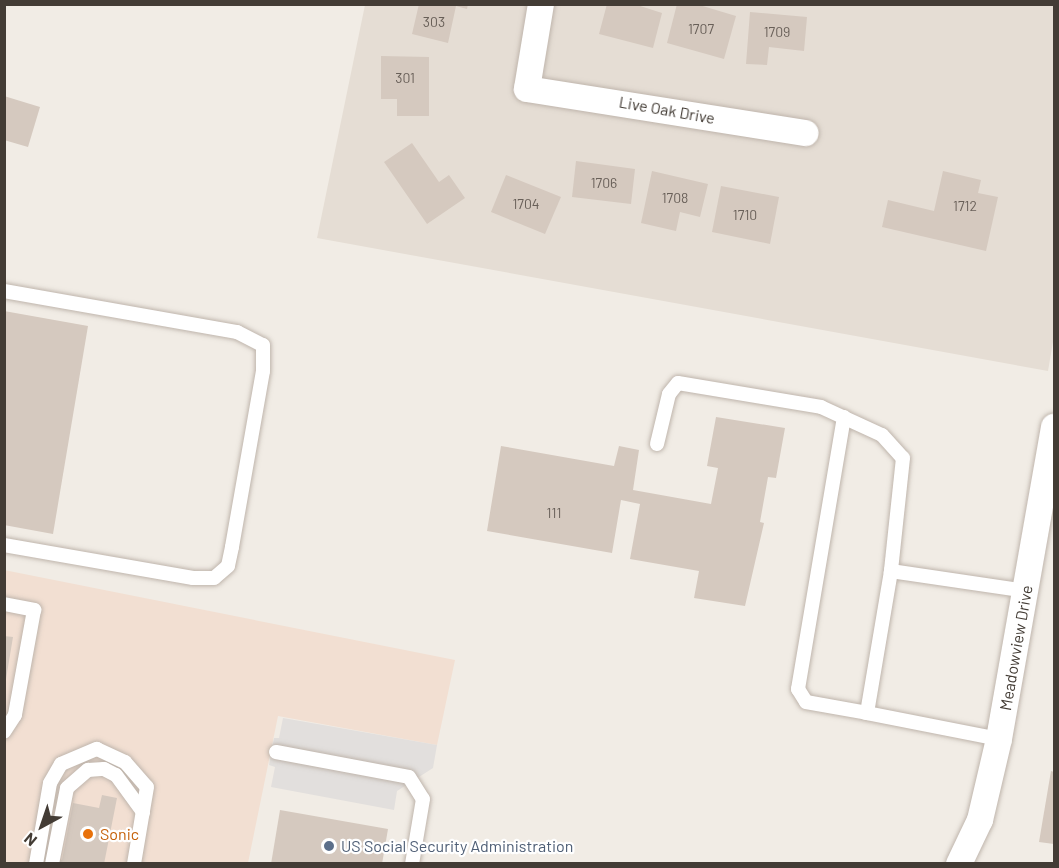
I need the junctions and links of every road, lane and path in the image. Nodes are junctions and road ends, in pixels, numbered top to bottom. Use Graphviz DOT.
graph roads {
  1 [pos="541,4"];
  2 [pos="806,134"];
  3 [pos="4,291"];
  4 [pos="844,417"];
  5 [pos="1054,427"];
  6 [pos="657,444"];
  7 [pos="4,545"];
  8 [pos="891,571"];
  9 [pos="1026,591"];
  10 [pos="4,604"];
  11 [pos="867,713"];
  12 [pos="4,732"];
  13 [pos="999,739"];
  14 [pos="276,752"];
  15 [pos="143,812"];
  16 [pos="36,864"];
  17 [pos="52,864"];
  18 [pos="134,864"];
  19 [pos="412,864"];
  20 [pos="959,864"];
  1 -- 2 [label="street, Live Oak Drive"];
  3 -- 7 [label="lane"];
  4 -- 6 [label="lane"];
  4 -- 8 [label="lane"];
  4 -- 11 [label="lane"];
  5 -- 9 [label="street, Meadowview Drive"];
  8 -- 9 [label="lane"];
  8 -- 11 [label="lane"];
  9 -- 13 [label="street, Meadowview Drive"];
  10 -- 12 [label="lane"];
  11 -- 13 [label="lane"];
  13 -- 20 [label="street, Meadowview Drive"];
  14 -- 19 [label="lane"];
  15 -- 16 [label="lane"];
  15 -- 17 [label="lane"];
  15 -- 18 [label="lane"];
}
